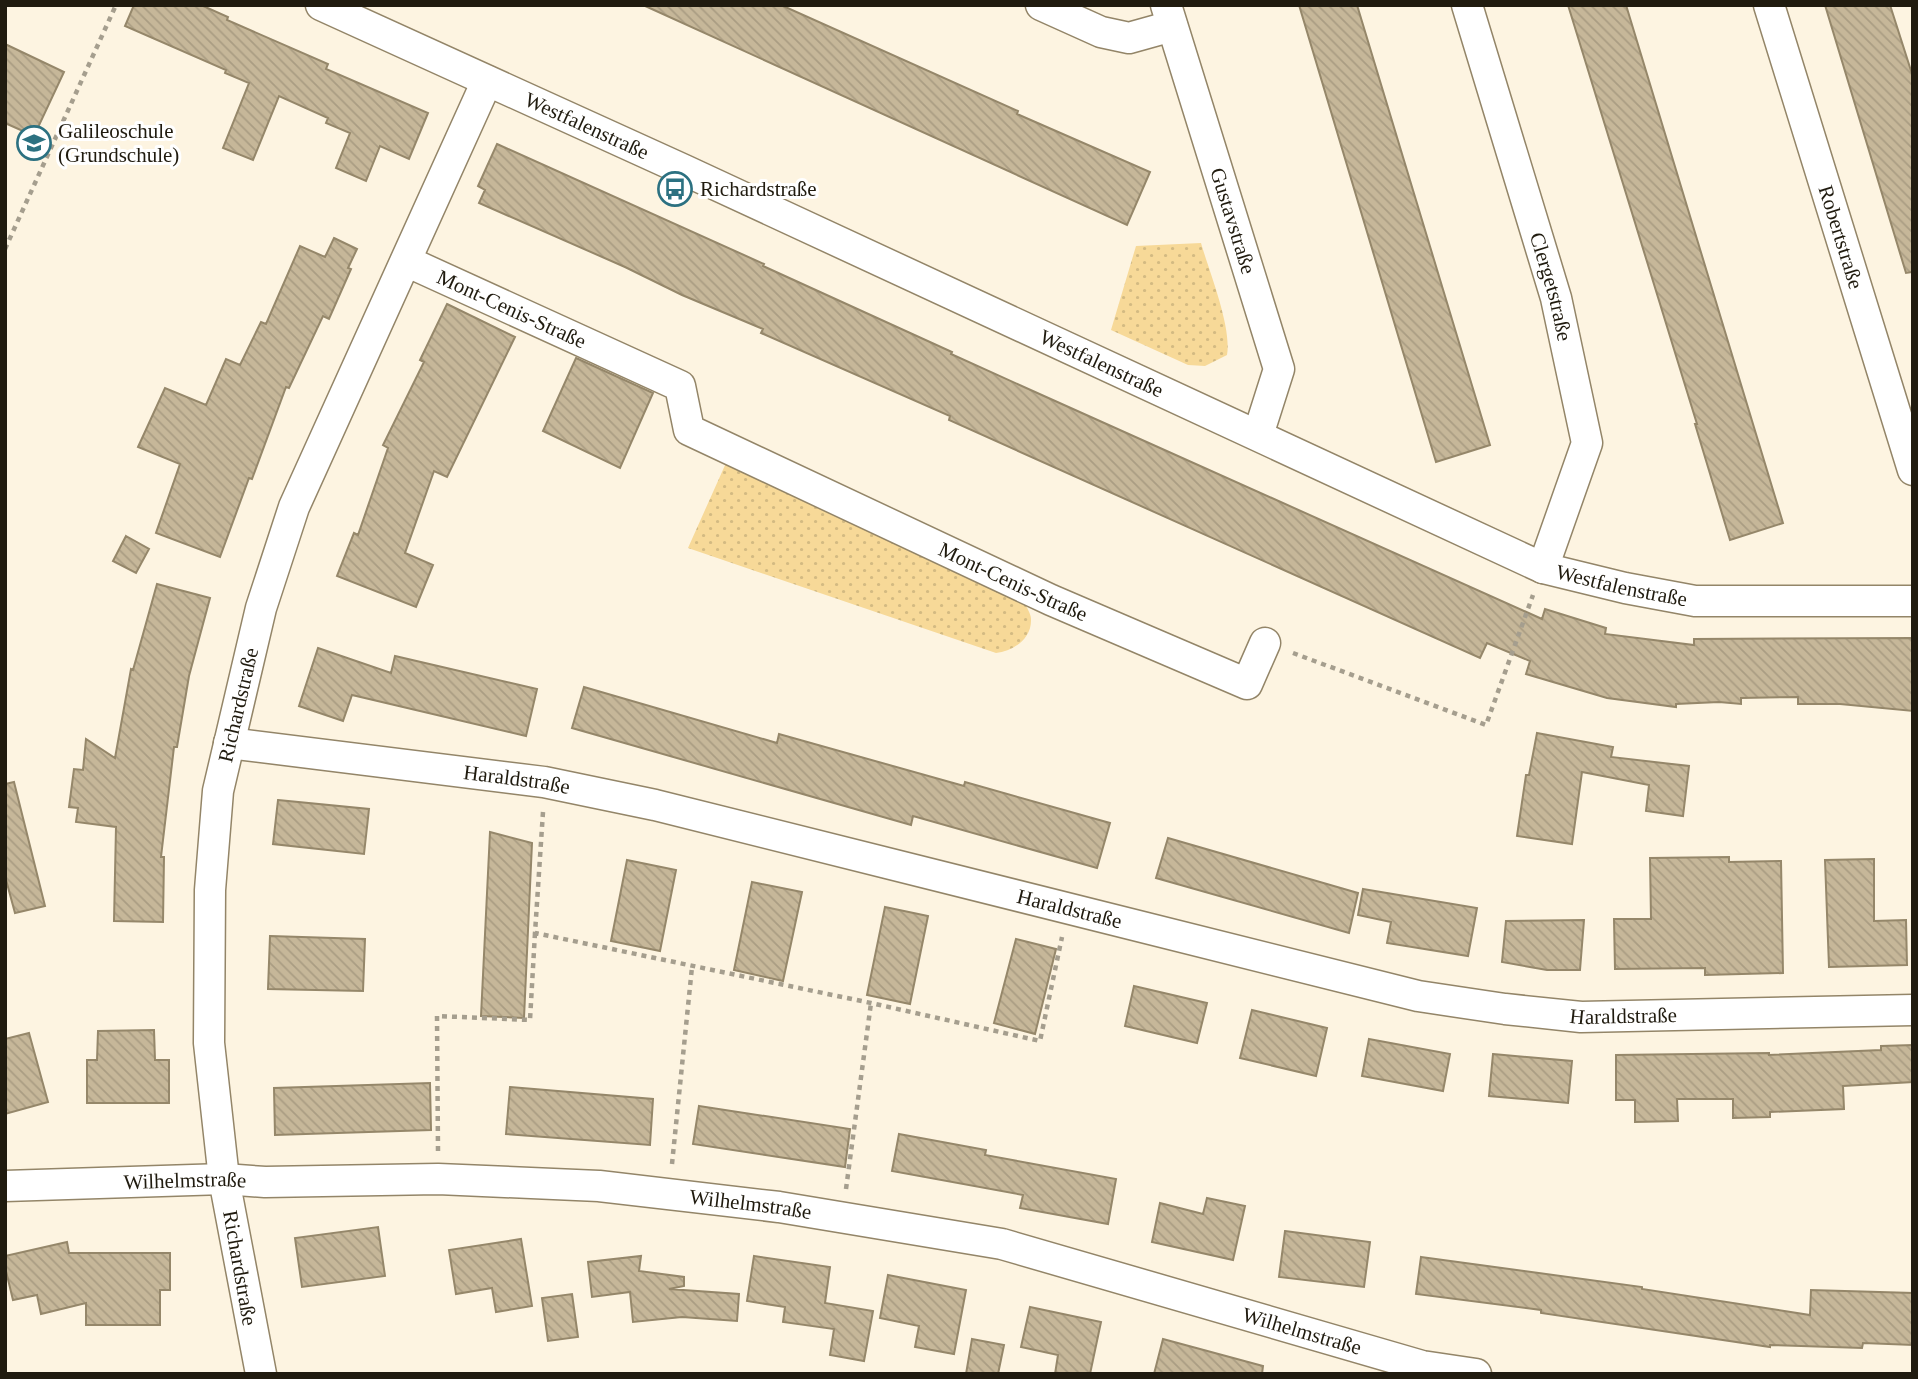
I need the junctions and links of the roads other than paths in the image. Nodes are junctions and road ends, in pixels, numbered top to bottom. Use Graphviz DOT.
graph roads {
  1 [pos="321,5"];
  2 [pos="1041,5"];
  3 [pos="1466,5"];
  4 [pos="1769,5"];
  5 [pos="1169,15"];
  6 [pos="487,81"];
  7 [pos="406,261"];
  8 [pos="1258,435"];
  9 [pos="1913,470"];
  10 [pos="1543,568"];
  11 [pos="1913,601"];
  12 [pos="1265,643"];
  13 [pos="229,743"];
  14 [pos="1913,1010"];
  15 [pos="225,1179"];
  16 [pos="5,1186"];
  17 [pos="261,1374"];
  18 [pos="1476,1374"];
  1 -- 6 [label="street, Westfalenstraße"];
  2 -- 5 [label="street"];
  3 -- 10 [label="street, Clergetstraße"];
  4 -- 9 [label="street, Robertstraße"];
  5 -- 8 [label="street, Gustavstraße"];
  6 -- 7 [label="street, Richardstraße"];
  6 -- 8 [label="street, Westfalenstraße"];
  7 -- 12 [label="street, Mont-Cenis-Straße"];
  7 -- 13 [label="street, Richardstraße"];
  8 -- 10 [label="street, Westfalenstraße"];
  10 -- 11 [label="street, Westfalenstraße"];
  13 -- 14 [label="street, Haraldstraße"];
  13 -- 15 [label="street, Richardstraße"];
  15 -- 16 [label="street, Wilhelmstraße"];
  15 -- 17 [label="street, Richardstraße"];
  15 -- 18 [label="street, Wilhelmstraße"];
}
